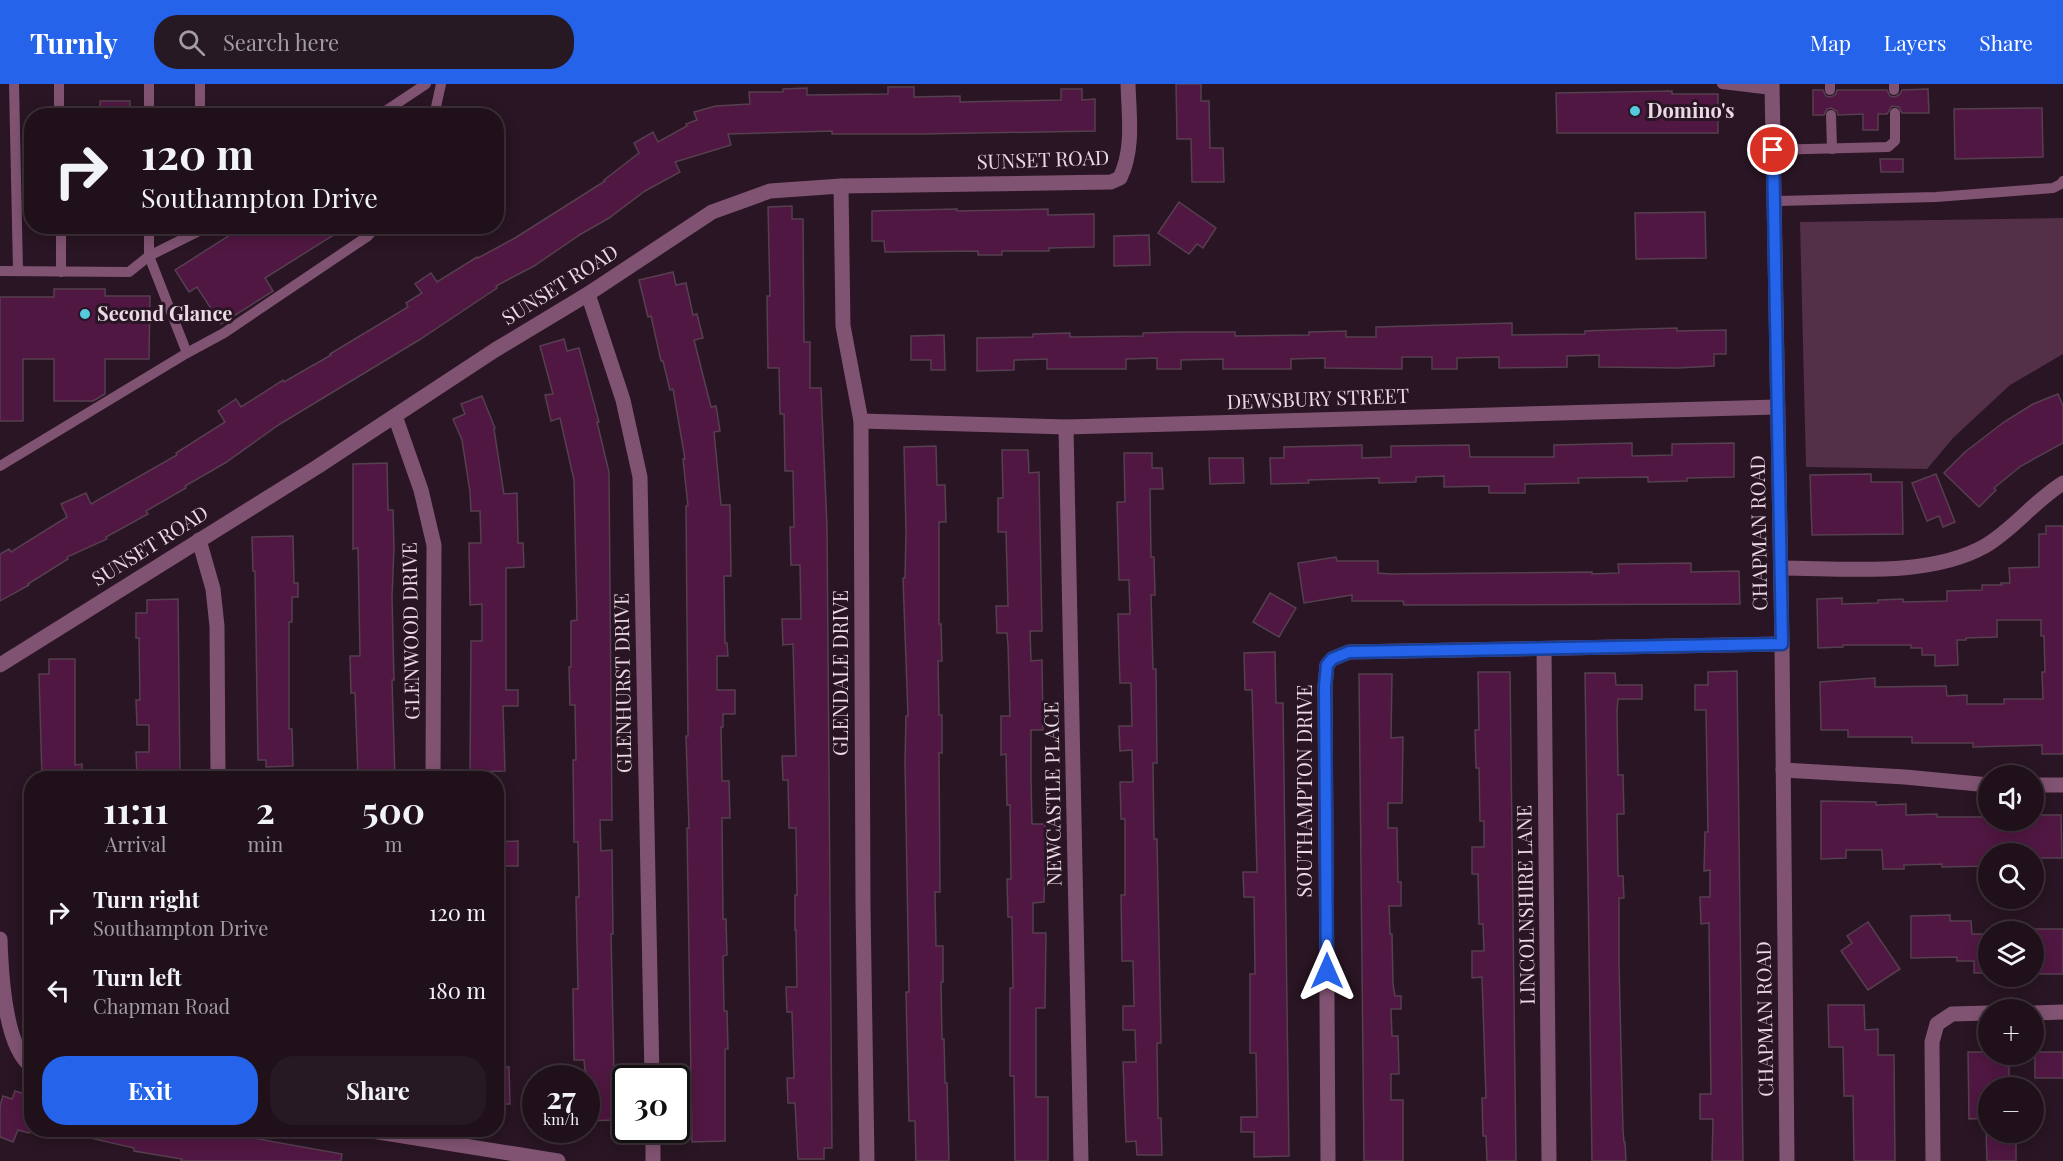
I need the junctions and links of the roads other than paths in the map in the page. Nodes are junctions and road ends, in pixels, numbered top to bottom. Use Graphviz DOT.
graph roads {
  1 [pos="14,84"];
  2 [pos="59,84"];
  3 [pos="149,84"];
  4 [pos="200,84"];
  5 [pos="426,84"];
  6 [pos="441,84"];
  7 [pos="1128,84"];
  8 [pos="1722,84"];
  9 [pos="1772,87"];
  10 [pos="60,108"];
  11 [pos="149,108"];
  12 [pos="200,108"];
  13 [pos="390,108"];
  14 [pos="436,108"];
  15 [pos="1895,113"];
  16 [pos="1831,115"];
  17 [pos="1832,149"];
  18 [pos="1773,150"];
  19 [pos="2063,181"];
  20 [pos="841,186"];
  21 [pos="1773,201"];
  22 [pos="61,234"];
  23 [pos="149,234"];
  24 [pos="191,234"];
  25 [pos="370,234"];
  26 [pos="149,256"];
  27 [pos="0,271"];
  28 [pos="18,272"];
  29 [pos="61,272"];
  30 [pos="588,294"];
  31 [pos="187,354"];
  32 [pos="1777,407"];
  33 [pos="395,416"];
  34 [pos="861,421"];
  35 [pos="1066,427"];
  36 [pos="0,466"];
  37 [pos="2063,483"];
  38 [pos="199,540"];
  39 [pos="1781,568"];
  40 [pos="1782,644"];
  41 [pos="1544,650"];
  42 [pos="0,664"];
  43 [pos="1783,770"];
  44 [pos="218,771"];
  45 [pos="433,771"];
  46 [pos="1978,784"];
  47 [pos="2044,785"];
  48 [pos="2063,785"];
  49 [pos="0,939"];
  50 [pos="2063,1012"];
  51 [pos="1978,1013"];
  52 [pos="2044,1013"];
  53 [pos="24,1061"];
  54 [pos="652,1065"];
  55 [pos="436,1137"];
  56 [pos="653,1143"];
  57 [pos="558,1161"];
  58 [pos="653,1161"];
  59 [pos="867,1161"];
  60 [pos="1082,1161"];
  61 [pos="1328,1161"];
  62 [pos="1549,1161"];
  63 [pos="1787,1161"];
  64 [pos="1933,1161"];
  1 -- 28 [label="lane"];
  2 -- 10 [label="lane"];
  3 -- 11 [label="lane"];
  4 -- 12 [label="lane"];
  5 -- 13 [label="lane"];
  6 -- 14 [label="lane"];
  7 -- 20 [label="street, SUNSET ROAD"];
  8 -- 9 [label="lane"];
  9 -- 18 [label="street, CHAPMAN ROAD"];
  15 -- 17 [label="lane"];
  16 -- 17 [label="lane"];
  17 -- 18 [label="lane"];
  18 -- 21 [label="street, CHAPMAN ROAD"];
  19 -- 21 [label="lane"];
  20 -- 30 [label="street, SUNSET ROAD"];
  20 -- 34 [label="street, GLENDALE DRIVE"];
  21 -- 32 [label="street, CHAPMAN ROAD"];
  22 -- 29 [label="lane"];
  23 -- 26 [label="lane"];
  24 -- 26 [label="lane"];
  25 -- 31 [label="lane"];
  26 -- 29 [label="lane"];
  26 -- 31 [label="lane"];
  27 -- 28 [label="lane"];
  28 -- 29 [label="lane"];
  30 -- 33 [label="street, SUNSET ROAD"];
  30 -- 54 [label="street, GLENHURST DRIVE"];
  31 -- 36 [label="lane"];
  32 -- 35 [label="street, DEWSBURY STREET"];
  32 -- 39 [label="street, CHAPMAN ROAD"];
  33 -- 38 [label="street, SUNSET ROAD"];
  33 -- 45 [label="street, GLENWOOD DRIVE"];
  34 -- 35 [label="street, DEWSBURY STREET"];
  34 -- 59 [label="street, GLENDALE DRIVE"];
  35 -- 60 [label="street, NEWCASTLE PLACE"];
  37 -- 39 [label="street"];
  38 -- 42 [label="street, SUNSET ROAD"];
  38 -- 44 [label="street"];
  39 -- 40 [label="street, CHAPMAN ROAD"];
  40 -- 41 [label="street, SOUTHAMPTON DRIVE"];
  40 -- 43 [label="street, CHAPMAN ROAD"];
  41 -- 61 [label="street, SOUTHAMPTON DRIVE"];
  41 -- 62 [label="street, LINCOLNSHIRE LANE"];
  43 -- 46 [label="street"];
  43 -- 63 [label="street, CHAPMAN ROAD"];
  47 -- 48 [label="street"];
  49 -- 53 [label="street"];
  50 -- 52 [label="street"];
  51 -- 64 [label="street"];
  55 -- 57 [label="street"];
  56 -- 58 [label="street"];
}
